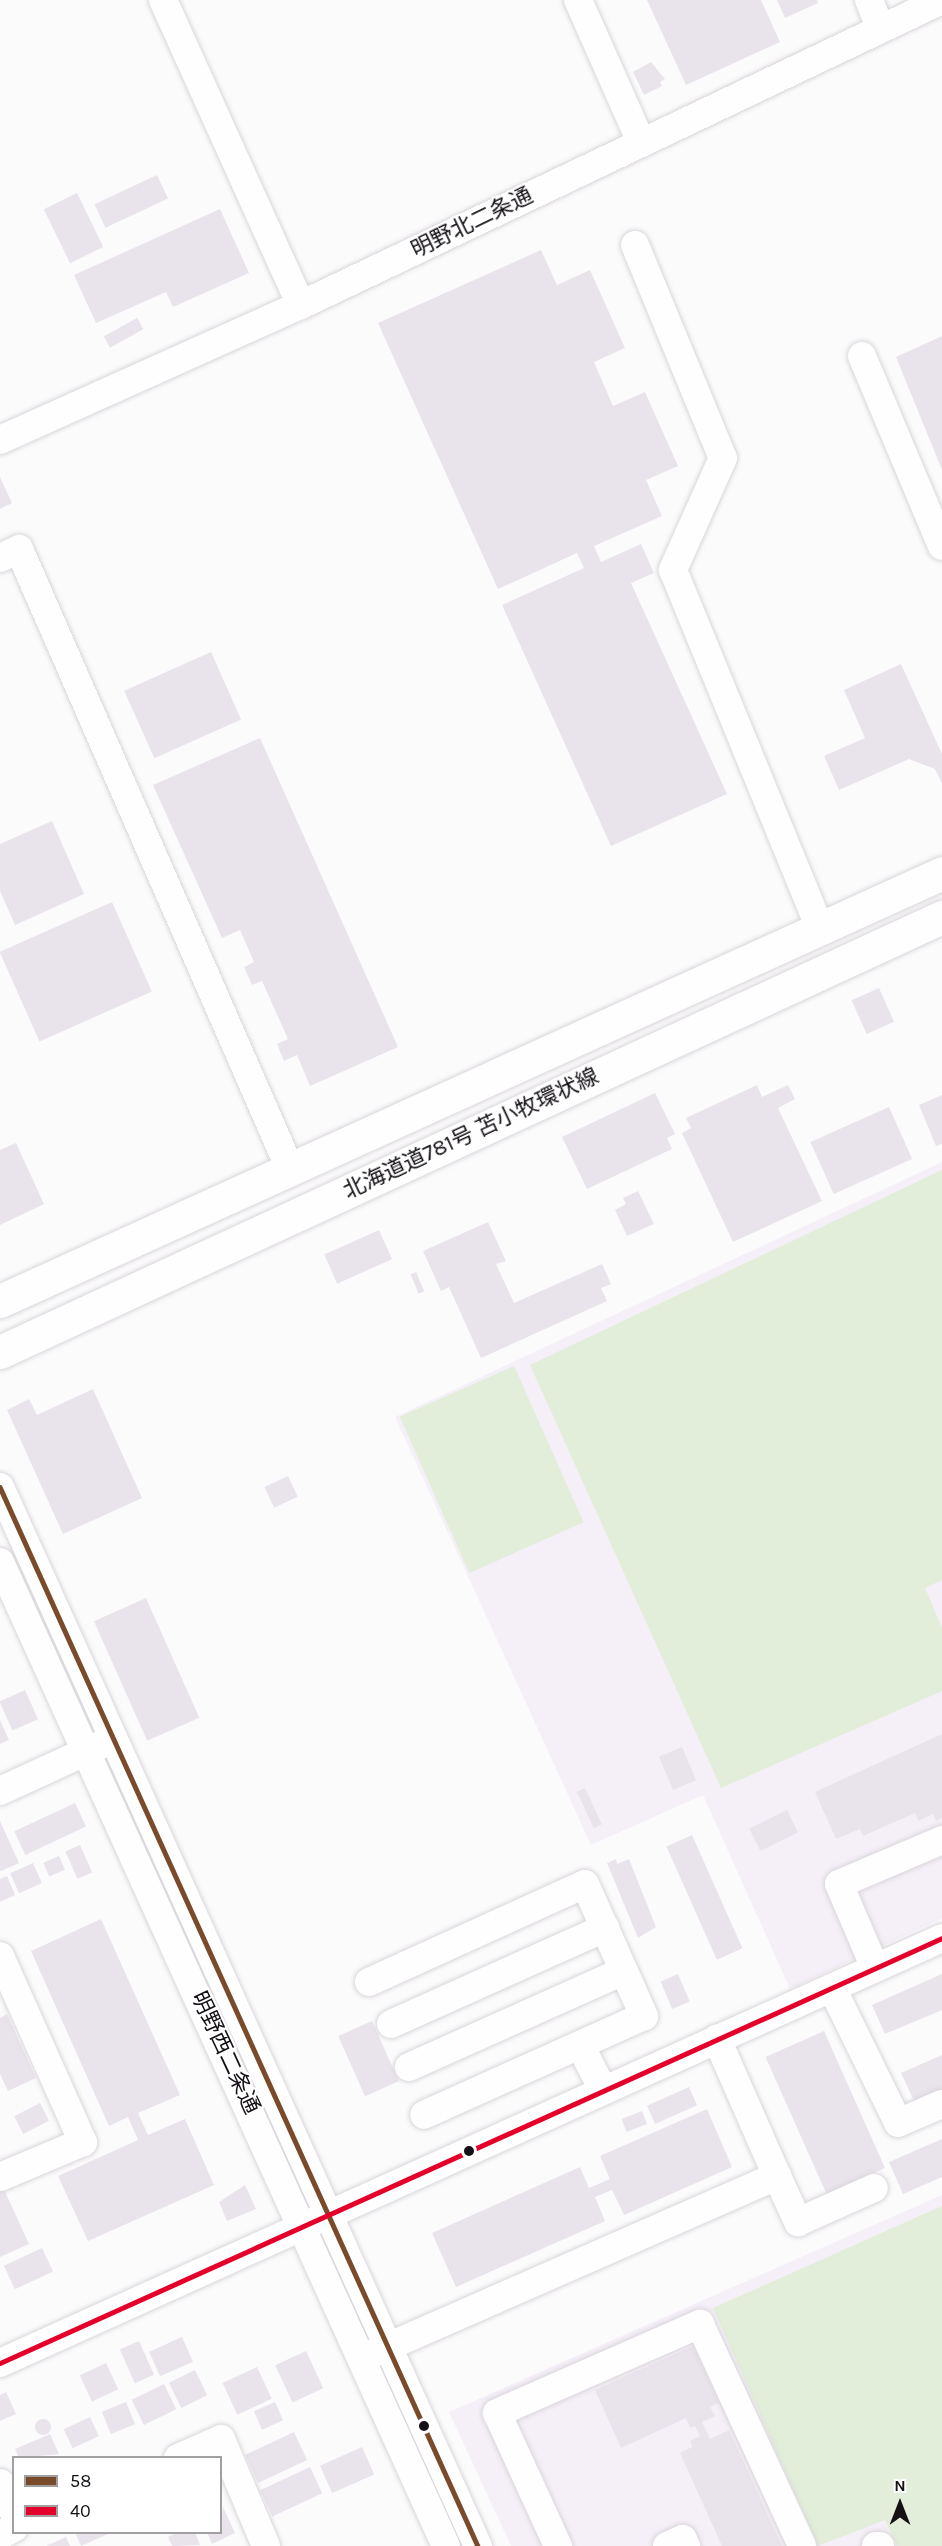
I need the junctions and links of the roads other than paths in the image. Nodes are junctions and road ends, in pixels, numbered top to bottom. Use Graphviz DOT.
graph roads {
  1 [pos="163,0"];
  2 [pos="578,0"];
  3 [pos="869,0"];
  4 [pos="942,0"];
  5 [pos="881,28"];
  6 [pos="640,142"];
  7 [pos="634,245"];
  8 [pos="301,305"];
  9 [pos="862,356"];
  10 [pos="0,440"];
  11 [pos="942,546"];
  12 [pos="0,558"];
  13 [pos="931,878"];
  14 [pos="940,922"];
  15 [pos="820,928"];
  16 [pos="290,1169"];
  17 [pos="0,1301"];
  18 [pos="0,1352"];
  19 [pos="0,1487"];
  20 [pos="0,1562"];
  21 [pos="115,1738"];
  22 [pos="86,1751"];
  23 [pos="0,1791"];
  24 [pos="942,1840"];
  25 [pos="605,1928"];
  26 [pos="942,1938"];
  27 [pos="0,1956"];
  28 [pos="875,1968"];
  29 [pos="624,1971"];
  30 [pos="369,1982"];
  31 [pos="832,1988"];
  32 [pos="391,2024"];
  33 [pos="717,2039"];
  34 [pos="580,2045"];
  35 [pos="409,2067"];
  36 [pos="603,2090"];
  37 [pos="942,2104"];
  38 [pos="424,2115"];
  39 [pos="777,2176"];
  40 [pos="0,2177"];
  41 [pos="874,2188"];
  42 [pos="316,2220"];
  43 [pos="388,2347"];
  44 [pos="362,2358"];
  45 [pos="0,2363"];
  46 [pos="180,2456"];
  47 [pos="0,2483"];
  48 [pos="12,2509"];
  49 [pos="266,2546"];
  50 [pos="446,2546"];
  51 [pos="478,2546"];
  52 [pos="558,2546"];
  53 [pos="667,2546"];
  54 [pos="686,2546"];
  55 [pos="802,2546"];
  1 -- 8 [label="street"];
  2 -- 6 [label="street"];
  3 -- 5 [label="street"];
  4 -- 5 [label="street, 明野北二条通"];
  5 -- 6 [label="street, 明野北二条通"];
  6 -- 8 [label="street, 明野北二条通"];
  7 -- 15 [label="street"];
  8 -- 10 [label="street, 明野北二条通"];
  9 -- 11 [label="street"];
  12 -- 16 [label="street"];
  13 -- 14 [label="street"];
  13 -- 15 [label="main road, 北海道道781号 苫小牧環状線"];
  14 -- 18 [label="main road, 北海道道781号 苫小牧環状線"];
  15 -- 16 [label="main road, 北海道道781号 苫小牧環状線"];
  16 -- 17 [label="main road, 北海道道781号 苫小牧環状線"];
  19 -- 21 [label="street, 明野西二条通"];
  20 -- 22 [label="street, 明野西二条通"];
  21 -- 22 [label="street"];
  21 -- 42 [label="street, 明野西二条通"];
  22 -- 23 [label="street"];
  22 -- 42 [label="street, 明野西二条通"];
  24 -- 28 [label="street"];
  25 -- 29 [label="street"];
  25 -- 30 [label="street"];
  25 -- 32 [label="street"];
  26 -- 28 [label="street"];
  27 -- 40 [label="street"];
  28 -- 31 [label="street"];
  29 -- 34 [label="street"];
  29 -- 35 [label="street"];
  31 -- 33 [label="street"];
  31 -- 37 [label="street"];
  33 -- 36 [label="street"];
  33 -- 39 [label="street"];
  34 -- 36 [label="street"];
  34 -- 38 [label="street"];
  36 -- 42 [label="street"];
  39 -- 41 [label="street"];
  39 -- 43 [label="street"];
  42 -- 43 [label="street, 明野西二条通"];
  42 -- 44 [label="street, 明野西二条通"];
  42 -- 45 [label="street"];
  43 -- 44 [label="street"];
  43 -- 51 [label="street, 明野西二条通"];
  44 -- 50 [label="street, 明野西二条通"];
  46 -- 49 [label="street"];
  47 -- 48 [label="street"];
  52 -- 55 [label="street"];
  53 -- 54 [label="street"];
}
